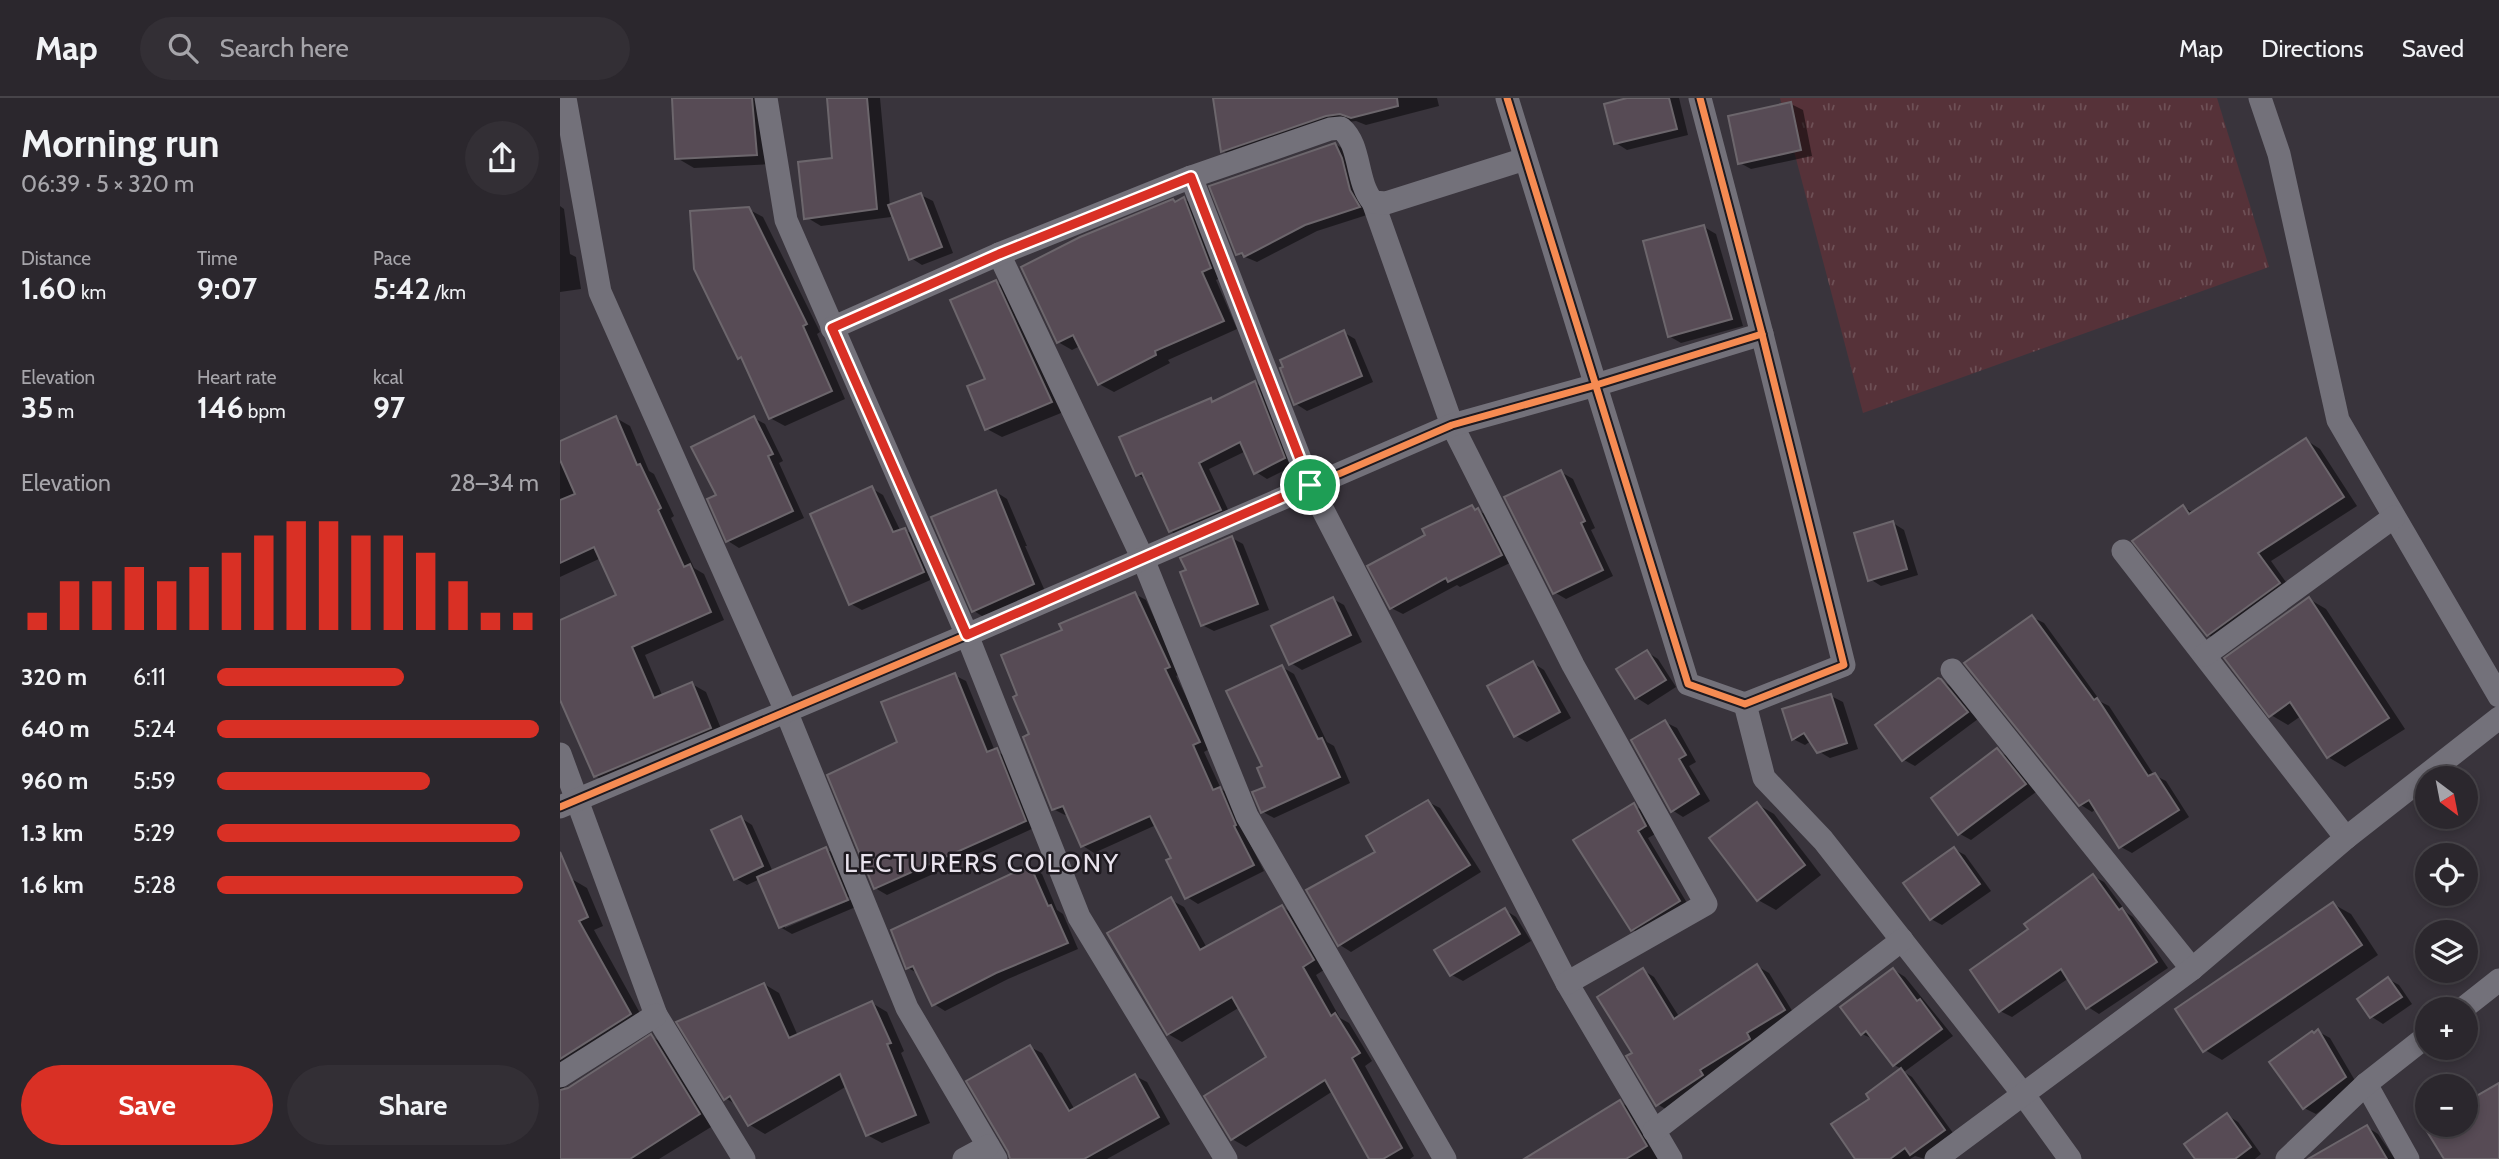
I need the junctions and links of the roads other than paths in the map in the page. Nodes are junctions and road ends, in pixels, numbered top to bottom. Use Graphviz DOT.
graph roads {
  1 [pos="565,98"];
  2 [pos="766,98"];
  3 [pos="1507,98"];
  4 [pos="1700,98"];
  5 [pos="2260,98"];
  6 [pos="1525,159"];
  7 [pos="1191,177"];
  8 [pos="1373,202"];
  9 [pos="999,254"];
  10 [pos="832,328"];
  11 [pos="1762,334"];
  12 [pos="1596,385"];
  13 [pos="1452,425"];
  14 [pos="1310,485"];
  15 [pos="2394,517"];
  16 [pos="2123,551"];
  17 [pos="1143,559"];
  18 [pos="967,635"];
  19 [pos="2205,655"];
  20 [pos="1952,670"];
  21 [pos="2499,696"];
  22 [pos="1745,704"];
  23 [pos="786,711"];
  24 [pos="2499,718"];
  25 [pos="560,754"];
  26 [pos="569,802"];
  27 [pos="2346,838"];
  28 [pos="1902,940"];
  29 [pos="2192,969"];
  30 [pos="2499,980"];
  31 [pos="1567,982"];
  32 [pos="2477,997"];
  33 [pos="656,1015"];
  34 [pos="2415,1045"];
  35 [pos="560,1076"];
  36 [pos="2366,1083"];
  37 [pos="2023,1094"];
  38 [pos="1654,1131"];
  39 [pos="992,1152"];
  40 [pos="744,1159"];
  41 [pos="964,1159"];
  42 [pos="1226,1159"];
  43 [pos="1445,1159"];
  44 [pos="1671,1159"];
  45 [pos="1936,1159"];
  46 [pos="2070,1159"];
  47 [pos="2287,1159"];
  48 [pos="2408,1159"];
  1 -- 23 [label="street"];
  2 -- 10 [label="street"];
  3 -- 6 [label="street"];
  4 -- 11 [label="street"];
  5 -- 15 [label="street"];
  6 -- 8 [label="street"];
  6 -- 12 [label="street"];
  7 -- 8 [label="street"];
  7 -- 9 [label="street"];
  7 -- 14 [label="street"];
  8 -- 13 [label="street"];
  9 -- 10 [label="street"];
  9 -- 17 [label="street"];
  10 -- 18 [label="street"];
  11 -- 12 [label="street"];
  11 -- 22 [label="street"];
  12 -- 13 [label="street"];
  12 -- 22 [label="street"];
  13 -- 14 [label="street"];
  13 -- 31 [label="street"];
  14 -- 17 [label="street"];
  14 -- 31 [label="street"];
  15 -- 19 [label="street"];
  15 -- 21 [label="street"];
  16 -- 19 [label="street"];
  17 -- 18 [label="street"];
  17 -- 43 [label="street"];
  18 -- 23 [label="street"];
  18 -- 42 [label="street"];
  19 -- 27 [label="street"];
  20 -- 29 [label="street"];
  22 -- 28 [label="street"];
  23 -- 26 [label="street"];
  23 -- 39 [label="street"];
  24 -- 27 [label="street"];
  25 -- 26 [label="street"];
  26 -- 33 [label="street"];
  27 -- 29 [label="street"];
  28 -- 37 [label="street"];
  28 -- 38 [label="street"];
  29 -- 37 [label="street"];
  30 -- 32 [label="street"];
  31 -- 38 [label="street"];
  33 -- 35 [label="street"];
  33 -- 40 [label="street"];
  34 -- 36 [label="street"];
  36 -- 47 [label="street"];
  36 -- 48 [label="street"];
  37 -- 45 [label="street"];
  37 -- 46 [label="street"];
  38 -- 44 [label="street"];
  39 -- 41 [label="street"];
}
